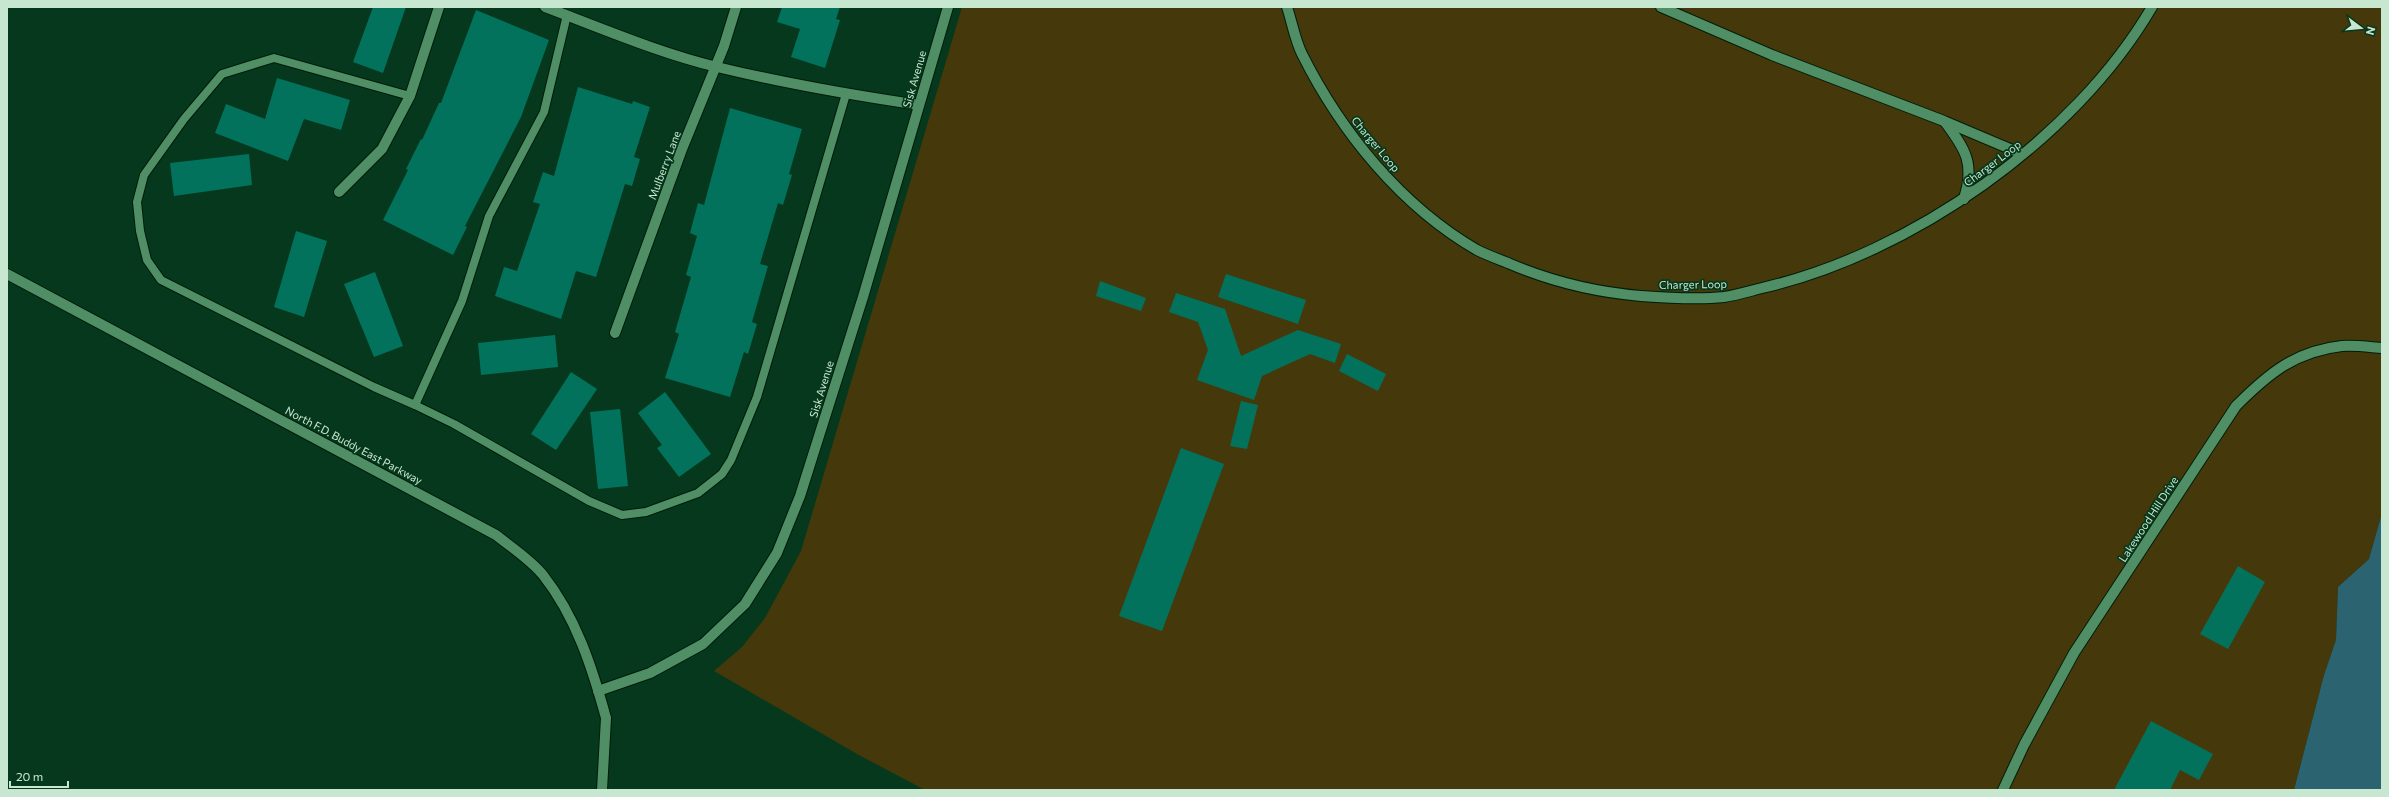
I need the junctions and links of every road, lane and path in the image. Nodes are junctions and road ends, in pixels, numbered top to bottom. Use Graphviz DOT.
graph roads {
  1 [pos="439,7"];
  2 [pos="545,7"];
  3 [pos="736,7"];
  4 [pos="948,7"];
  5 [pos="1287,7"];
  6 [pos="1661,7"];
  7 [pos="2152,7"];
  8 [pos="567,15"];
  9 [pos="716,67"];
  10 [pos="846,94"];
  11 [pos="410,96"];
  12 [pos="919,106"];
  13 [pos="1944,121"];
  14 [pos="2022,154"];
  15 [pos="340,192"];
  16 [pos="1964,199"];
  17 [pos="7,274"];
  18 [pos="615,332"];
  19 [pos="2382,348"];
  20 [pos="415,405"];
  21 [pos="598,691"];
  22 [pos="602,790"];
  23 [pos="2003,790"];
  1 -- 11 [label="street"];
  2 -- 8 [label="street"];
  3 -- 9 [label="street, Mulberry Lane"];
  4 -- 12 [label="street, Sisk Avenue"];
  5 -- 16 [label="street, Charger Loop"];
  6 -- 13 [label="street"];
  7 -- 14 [label="street, Charger Loop"];
  8 -- 9 [label="street"];
  8 -- 20 [label="lane"];
  9 -- 10 [label="street"];
  9 -- 18 [label="street, Mulberry Lane"];
  10 -- 12 [label="street"];
  10 -- 20 [label="lane"];
  11 -- 15 [label="street"];
  11 -- 20 [label="lane"];
  12 -- 21 [label="street, Sisk Avenue"];
  13 -- 14 [label="street"];
  13 -- 16 [label="street"];
  14 -- 16 [label="street, Charger Loop"];
  17 -- 21 [label="street, North F.D. Buddy East Parkway"];
  19 -- 23 [label="street, Lakewood Hill Drive"];
  21 -- 22 [label="street, North F.D. Buddy East Parkway"];
}
